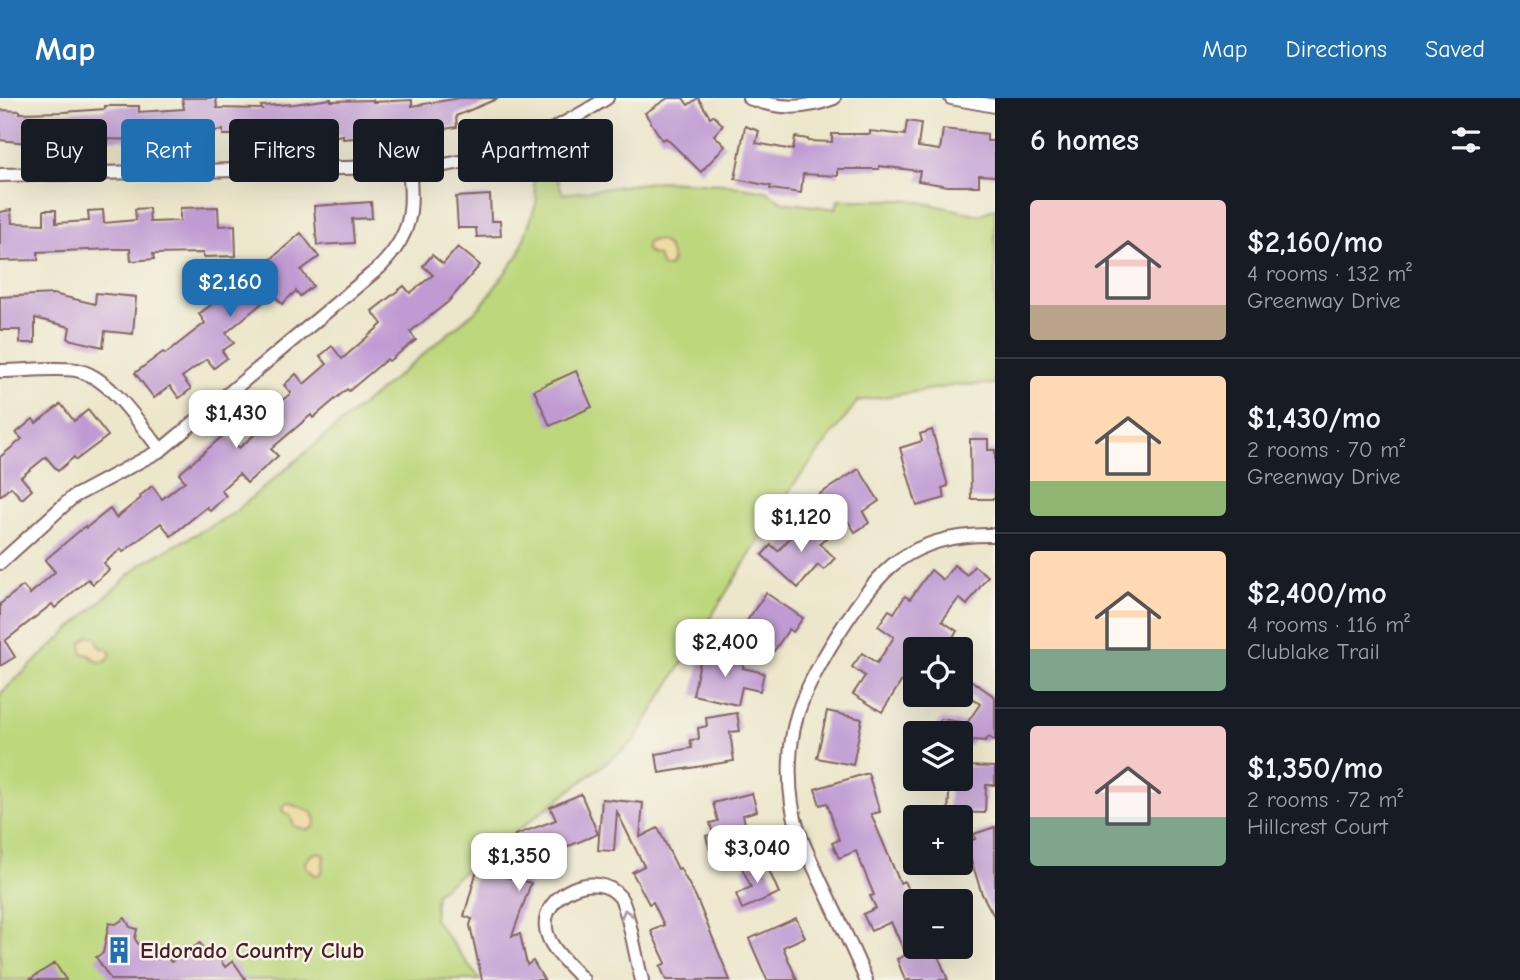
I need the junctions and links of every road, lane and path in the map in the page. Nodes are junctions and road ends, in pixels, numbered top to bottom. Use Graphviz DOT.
graph roads {
  1 [pos="607,98"];
  2 [pos="749,98"];
  3 [pos="834,98"];
  4 [pos="951,98"];
  5 [pos="995,106"];
  6 [pos="444,165"];
  7 [pos="353,170"];
  8 [pos="0,175"];
  9 [pos="410,182"];
  10 [pos="0,371"];
  11 [pos="161,450"];
  12 [pos="995,535"];
  13 [pos="0,563"];
  14 [pos="638,978"];
  15 [pos="583,980"];
  16 [pos="866,980"];
  1 -- 6 [label="street"];
  2 -- 3 [label="street"];
  4 -- 5 [label="street"];
  7 -- 8 [label="street"];
  9 -- 11 [label="street"];
  10 -- 11 [label="street"];
  11 -- 13 [label="street"];
  12 -- 16 [label="street"];
  14 -- 15 [label="street, one-way"];
}
